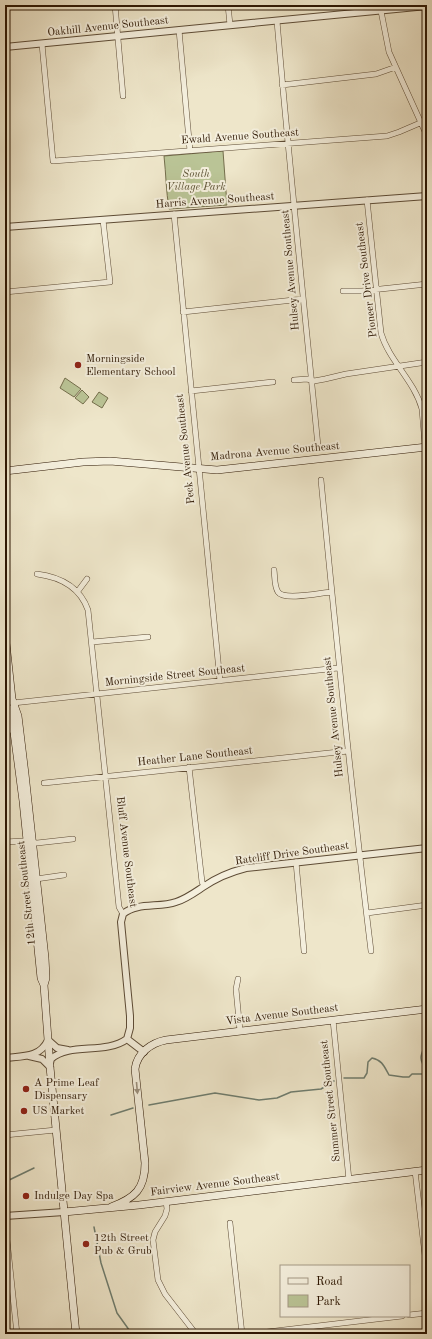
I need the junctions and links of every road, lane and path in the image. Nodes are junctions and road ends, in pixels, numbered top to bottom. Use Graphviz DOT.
graph roads {
  1 [pos="114,5"];
  2 [pos="228,5"];
  3 [pos="427,6"];
  4 [pos="381,11"];
  5 [pos="276,21"];
  6 [pos="230,25"];
  7 [pos="179,30"];
  8 [pos="116,36"];
  9 [pos="42,44"];
  10 [pos="5,47"];
  11 [pos="396,67"];
  12 [pos="282,85"];
  13 [pos="122,96"];
  14 [pos="424,121"];
  15 [pos="427,136"];
  16 [pos="287,144"];
  17 [pos="190,151"];
  18 [pos="427,196"];
  19 [pos="367,200"];
  20 [pos="295,206"];
  21 [pos="174,214"];
  22 [pos="103,220"];
  23 [pos="5,227"];
  24 [pos="427,284"];
  25 [pos="376,290"];
  26 [pos="343,291"];
  27 [pos="5,292"];
  28 [pos="303,299"];
  29 [pos="182,312"];
  30 [pos="427,362"];
  31 [pos="400,367"];
  32 [pos="294,380"];
  33 [pos="312,380"];
  34 [pos="273,382"];
  35 [pos="191,392"];
  36 [pos="318,446"];
  37 [pos="426,447"];
  38 [pos="427,468"];
  39 [pos="199,469"];
  40 [pos="5,471"];
  41 [pos="321,480"];
  42 [pos="274,570"];
  43 [pos="37,574"];
  44 [pos="87,579"];
  45 [pos="427,586"];
  46 [pos="78,591"];
  47 [pos="331,592"];
  48 [pos="427,604"];
  49 [pos="5,634"];
  50 [pos="148,637"];
  51 [pos="92,642"];
  52 [pos="338,668"];
  53 [pos="220,681"];
  54 [pos="97,695"];
  55 [pos="13,703"];
  56 [pos="17,729"];
  57 [pos="5,731"];
  58 [pos="348,751"];
  59 [pos="189,767"];
  60 [pos="105,776"];
  61 [pos="44,782"];
  62 [pos="73,839"];
  63 [pos="5,842"];
  64 [pos="30,842"];
  65 [pos="427,848"];
  66 [pos="359,855"];
  67 [pos="296,862"];
  68 [pos="64,875"];
  69 [pos="36,878"];
  70 [pos="204,886"];
  71 [pos="427,905"];
  72 [pos="366,913"];
  73 [pos="122,914"];
  74 [pos="304,951"];
  75 [pos="371,951"];
  76 [pos="238,979"];
  77 [pos="44,985"];
  78 [pos="427,1009"];
  79 [pos="333,1020"];
  80 [pos="240,1031"];
  81 [pos="127,1039"];
  82 [pos="48,1040"];
  83 [pos="71,1051"];
  84 [pos="144,1052"];
  85 [pos="25,1056"];
  86 [pos="5,1058"];
  87 [pos="50,1066"];
  88 [pos="56,1130"];
  89 [pos="5,1135"];
  90 [pos="427,1170"];
  91 [pos="415,1171"];
  92 [pos="349,1180"];
  93 [pos="140,1188"];
  94 [pos="166,1201"];
  95 [pos="139,1205"];
  96 [pos="111,1207"];
  97 [pos="64,1212"];
  98 [pos="5,1216"];
  99 [pos="5,1221"];
  100 [pos="230,1223"];
  101 [pos="427,1272"];
  102 [pos="427,1313"];
  103 [pos="410,1315"];
  104 [pos="394,1317"];
  105 [pos="17,1334"];
  106 [pos="76,1334"];
  107 [pos="196,1334"];
  108 [pos="242,1334"];
  109 [pos="250,1334"];
  1 -- 8 [label="street"];
  2 -- 6 [label="street"];
  3 -- 4 [label="street, Oakhill Avenue Southeast"];
  4 -- 5 [label="street, Oakhill Avenue Southeast"];
  4 -- 11 [label="street"];
  5 -- 6 [label="street, Oakhill Avenue Southeast"];
  5 -- 12 [label="street, Hulsey Avenue Southeast"];
  6 -- 7 [label="street, Oakhill Avenue Southeast"];
  7 -- 8 [label="street, Oakhill Avenue Southeast"];
  7 -- 17 [label="street"];
  8 -- 9 [label="street, Oakhill Avenue Southeast"];
  8 -- 13 [label="street"];
  9 -- 10 [label="street, Oakhill Avenue Southeast"];
  9 -- 17 [label="street, Ewald Avenue Southeast"];
  11 -- 12 [label="street"];
  11 -- 14 [label="street"];
  12 -- 16 [label="street, Hulsey Avenue Southeast"];
  14 -- 15 [label="street"];
  14 -- 16 [label="street, Ewald Avenue Southeast"];
  16 -- 17 [label="street, Ewald Avenue Southeast"];
  16 -- 20 [label="street, Hulsey Avenue Southeast"];
  18 -- 19 [label="street, Harris Avenue Southeast"];
  19 -- 20 [label="street, Harris Avenue Southeast"];
  19 -- 25 [label="street, Pioneer Drive Southeast"];
  20 -- 21 [label="street, Harris Avenue Southeast"];
  20 -- 28 [label="street, Hulsey Avenue Southeast"];
  21 -- 22 [label="street, Harris Avenue Southeast"];
  21 -- 29 [label="street, Peck Avenue Southeast"];
  22 -- 23 [label="street, Harris Avenue Southeast"];
  22 -- 27 [label="street"];
  24 -- 25 [label="street"];
  25 -- 26 [label="street"];
  25 -- 31 [label="street, Pioneer Drive Southeast"];
  28 -- 29 [label="street"];
  28 -- 33 [label="street, Hulsey Avenue Southeast"];
  29 -- 35 [label="street, Peck Avenue Southeast"];
  30 -- 31 [label="street"];
  31 -- 33 [label="street"];
  31 -- 37 [label="street, Pioneer Drive Southeast"];
  32 -- 33 [label="street"];
  33 -- 36 [label="street, Hulsey Avenue Southeast"];
  34 -- 35 [label="street"];
  35 -- 39 [label="street, Peck Avenue Southeast"];
  37 -- 38 [label="street, Pioneer Drive Southeast"];
  37 -- 39 [label="main road, Madrona Avenue Southeast"];
  39 -- 40 [label="main road, Madrona Avenue Southeast"];
  39 -- 53 [label="street, Peck Avenue Southeast"];
  41 -- 47 [label="street, Hulsey Avenue Southeast"];
  42 -- 47 [label="street"];
  43 -- 46 [label="street, Bluff Avenue Southeast"];
  44 -- 46 [label="street"];
  45 -- 48 [label="street"];
  46 -- 51 [label="street, Bluff Avenue Southeast"];
  47 -- 52 [label="street, Hulsey Avenue Southeast"];
  49 -- 55 [label="main road, 12th Street Southeast"];
  50 -- 51 [label="street"];
  51 -- 54 [label="street, Bluff Avenue Southeast"];
  52 -- 53 [label="street, Morningside Street Southeast"];
  52 -- 58 [label="street, Hulsey Avenue Southeast"];
  53 -- 54 [label="street, Morningside Street Southeast"];
  54 -- 55 [label="street, Morningside Street Southeast"];
  54 -- 60 [label="street, Bluff Avenue Southeast"];
  55 -- 56 [label="main road, 12th Street Southeast"];
  56 -- 57 [label="street"];
  56 -- 64 [label="main road, 12th Street Southeast"];
  58 -- 59 [label="street, Heather Lane Southeast"];
  58 -- 66 [label="street, Hulsey Avenue Southeast"];
  59 -- 60 [label="street, Heather Lane Southeast"];
  59 -- 70 [label="street"];
  60 -- 61 [label="street, Heather Lane Southeast"];
  60 -- 73 [label="street, Bluff Avenue Southeast"];
  62 -- 64 [label="street"];
  63 -- 64 [label="street"];
  64 -- 69 [label="main road, 12th Street Southeast"];
  64 -- 77 [label="main road, 12th Street Southeast"];
  65 -- 66 [label="street, Ratcliff Drive Southeast"];
  66 -- 67 [label="street, Ratcliff Drive Southeast"];
  66 -- 72 [label="street, Hulsey Avenue Southeast"];
  67 -- 70 [label="street, Ratcliff Drive Southeast"];
  67 -- 74 [label="street"];
  68 -- 69 [label="street"];
  69 -- 77 [label="main road, 12th Street Southeast"];
  70 -- 73 [label="street, Ratcliff Drive Southeast"];
  71 -- 72 [label="street"];
  72 -- 75 [label="street, Hulsey Avenue Southeast"];
  73 -- 81 [label="street, Bluff Avenue Southeast"];
  76 -- 80 [label="street"];
  77 -- 82 [label="main road, 12th Street Southeast"];
  78 -- 79 [label="main road, Vista Avenue Southeast"];
  79 -- 80 [label="main road, Vista Avenue Southeast"];
  79 -- 92 [label="street, Summer Street Southeast"];
  80 -- 84 [label="main road, Vista Avenue Southeast"];
  81 -- 83 [label="street"];
  81 -- 84 [label="street"];
  82 -- 83 [label="street"];
  82 -- 85 [label="street"];
  82 -- 87 [label="main road, 12th Street Southeast"];
  83 -- 87 [label="street"];
  84 -- 93 [label="main road, one-way"];
  85 -- 86 [label="street"];
  85 -- 87 [label="street"];
  87 -- 88 [label="main road, 12th Street Southeast"];
  88 -- 89 [label="street"];
  88 -- 97 [label="main road, 12th Street Southeast"];
  90 -- 91 [label="main road, Fairview Avenue Southeast"];
  91 -- 92 [label="main road, Fairview Avenue Southeast"];
  91 -- 101 [label="street"];
  92 -- 94 [label="main road, Fairview Avenue Southeast"];
  93 -- 95 [label="main road"];
  93 -- 96 [label="main road"];
  94 -- 95 [label="main road, Fairview Avenue Southeast"];
  94 -- 107 [label="street"];
  95 -- 96 [label="main road, Fairview Avenue Southeast"];
  96 -- 97 [label="main road, Fairview Avenue Southeast"];
  97 -- 98 [label="street, Fairview Avenue Southeast"];
  97 -- 106 [label="main road, 12th Street Southeast"];
  99 -- 105 [label="street"];
  100 -- 108 [label="street"];
  102 -- 103 [label="street"];
  104 -- 109 [label="street"];
}
